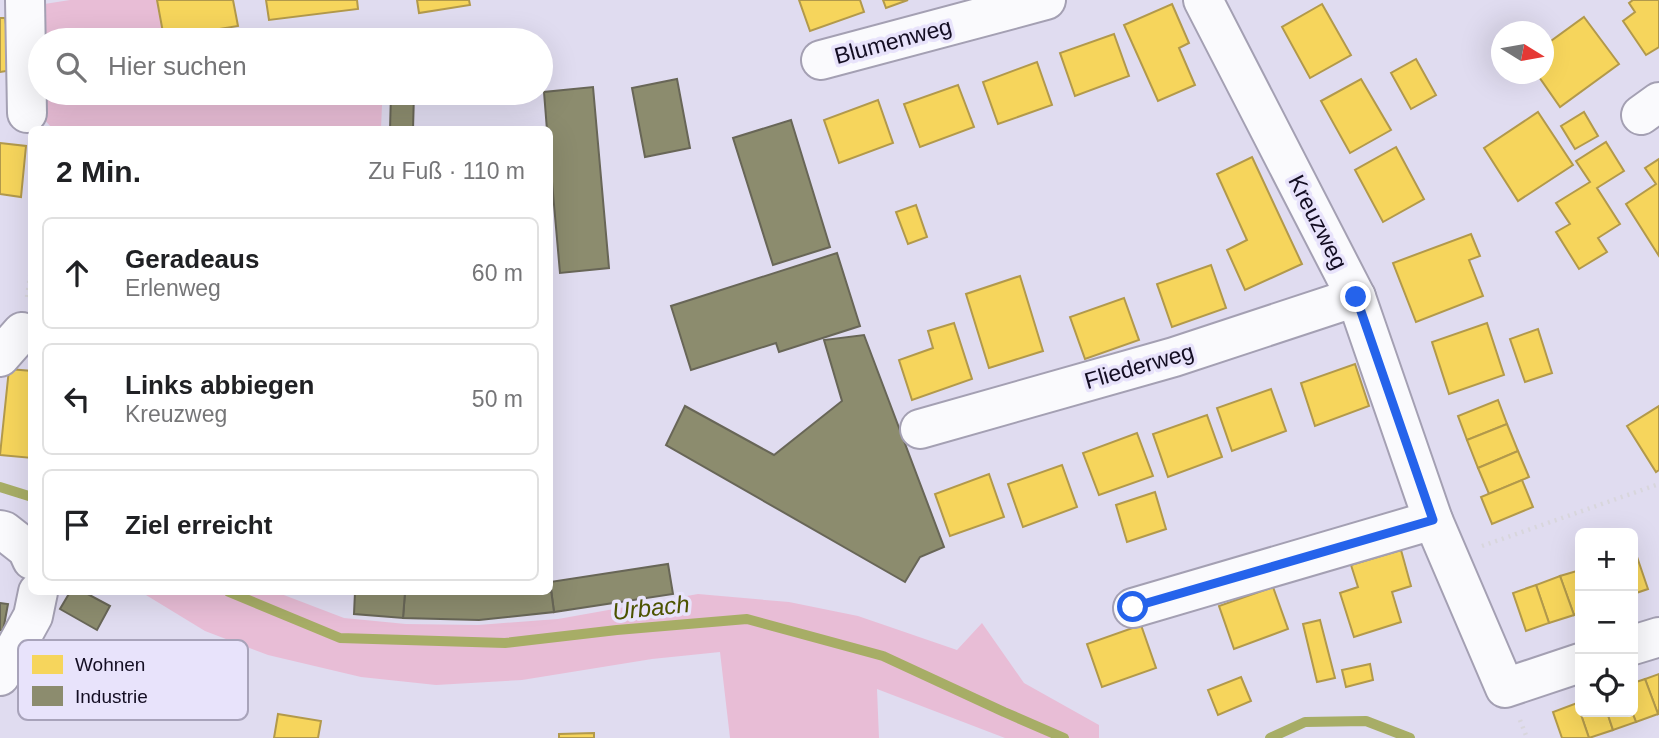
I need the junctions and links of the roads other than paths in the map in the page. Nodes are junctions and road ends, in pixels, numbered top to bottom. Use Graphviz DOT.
graph roads {
  1 [pos="25,0"];
  2 [pos="1046,0"];
  3 [pos="1203,0"];
  4 [pos="821,60"];
  5 [pos="27,113"];
  6 [pos="1356,297"];
  7 [pos="920,429"];
  8 [pos="1433,520"];
  9 [pos="0,530"];
  10 [pos="28,551"];
  11 [pos="37,595"];
  12 [pos="1133,607"];
  13 [pos="1659,637"];
  14 [pos="20,640"];
  15 [pos="1638,643"];
  16 [pos="18,644"];
  17 [pos="1575,665"];
  18 [pos="0,677"];
  1 -- 5 [label="street"];
  2 -- 4 [label="street, Blumenweg"];
  3 -- 6 [label="street, Kreuzweg"];
  6 -- 7 [label="street, Fliederweg"];
  6 -- 8 [label="street, Kreuzweg"];
  8 -- 12 [label="street"];
  8 -- 17 [label="street, Kreuzweg"];
  9 -- 10 [label="street"];
  11 -- 14 [label="street"];
  13 -- 15 [label="street"];
  16 -- 18 [label="street"];
}
